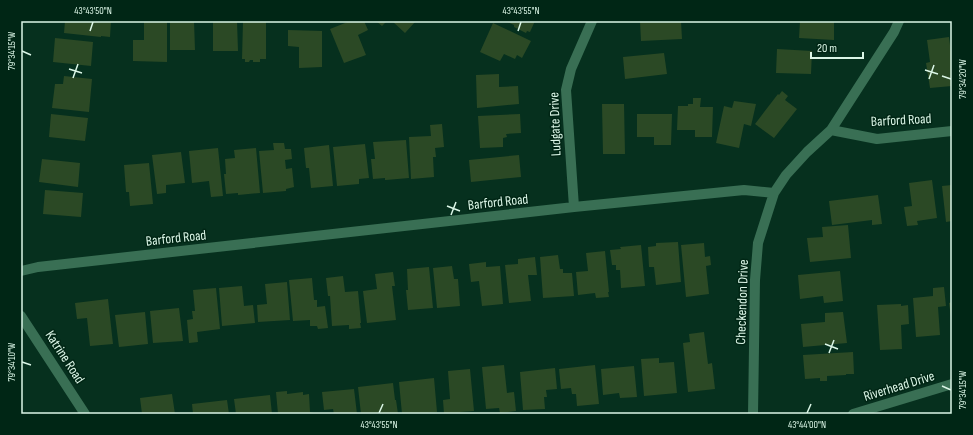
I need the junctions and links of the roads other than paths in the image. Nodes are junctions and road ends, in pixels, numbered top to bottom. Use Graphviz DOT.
graph roads {
  1 [pos="592,21"];
  2 [pos="899,21"];
  3 [pos="831,130"];
  4 [pos="952,131"];
  5 [pos="774,193"];
  6 [pos="574,207"];
  7 [pos="21,270"];
  8 [pos="21,316"];
  9 [pos="952,384"];
  10 [pos="85,414"];
  11 [pos="753,414"];
  12 [pos="853,414"];
  1 -- 6 [label="street, Ludgate Drive"];
  2 -- 3 [label="street"];
  3 -- 4 [label="street, Barford Road"];
  3 -- 5 [label="street"];
  5 -- 6 [label="street, Barford Road"];
  5 -- 11 [label="street, Checkendon Drive"];
  6 -- 7 [label="street, Barford Road"];
  8 -- 10 [label="street, Katrine Road"];
  9 -- 12 [label="street, Riverhead Drive"];
}
